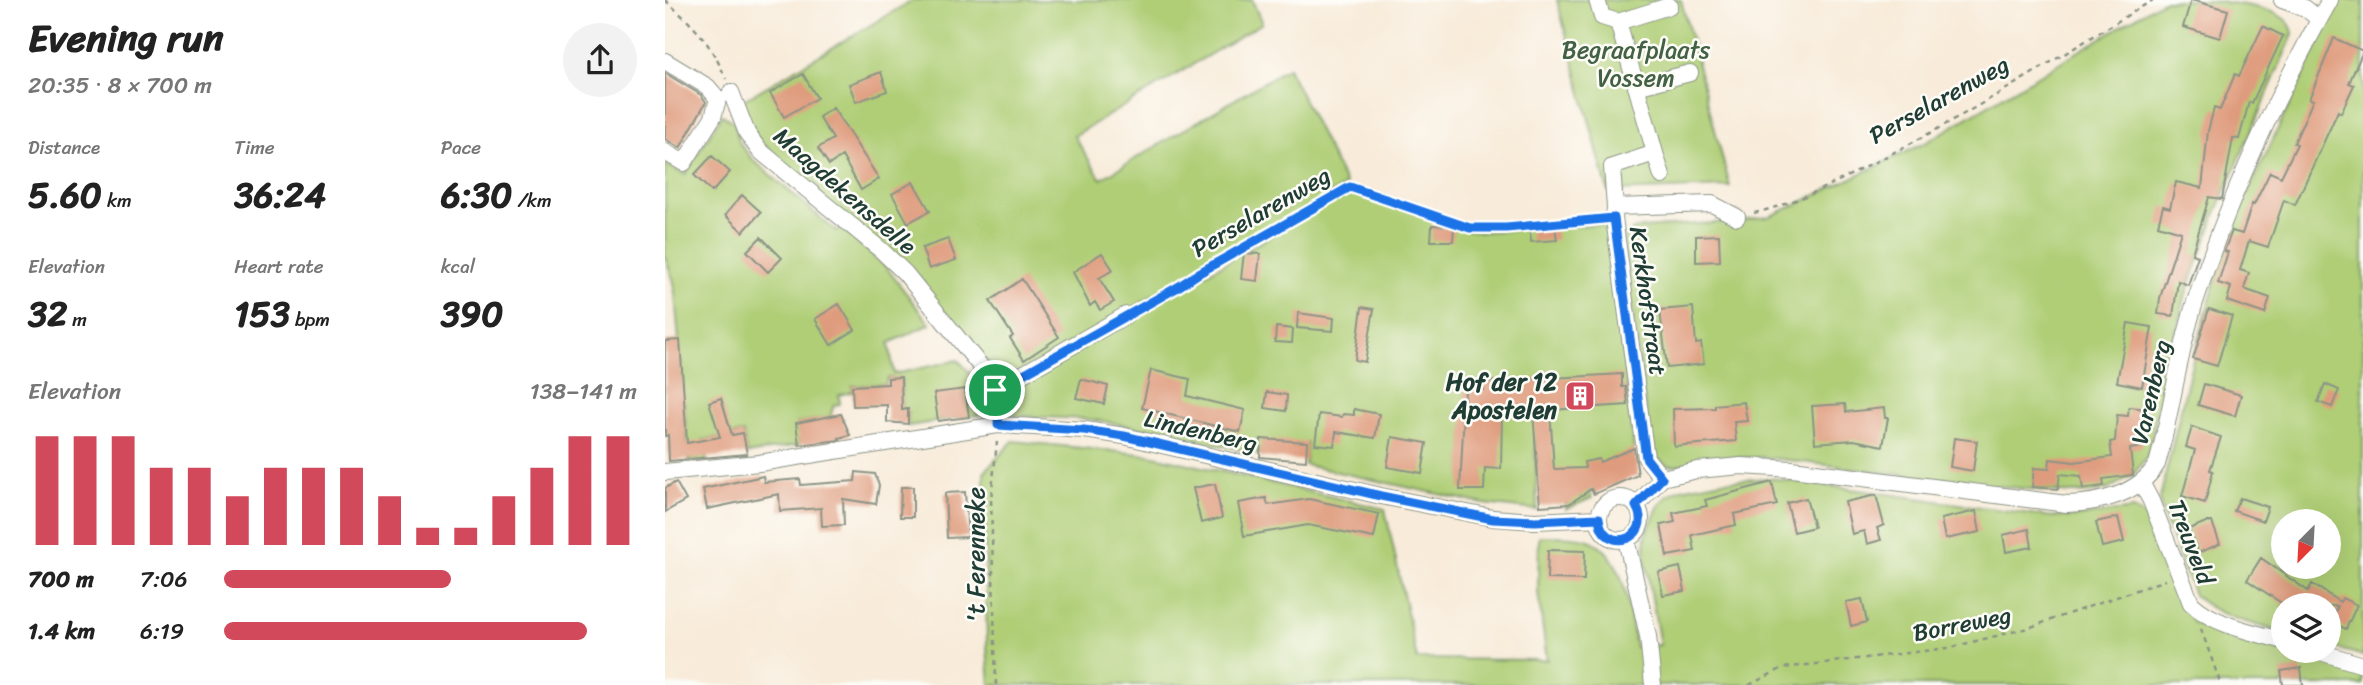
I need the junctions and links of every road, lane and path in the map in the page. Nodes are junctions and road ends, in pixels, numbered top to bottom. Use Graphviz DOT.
graph roads {
  1 [pos="665,0"];
  2 [pos="1597,0"];
  3 [pos="2153,0"];
  4 [pos="2282,0"];
  5 [pos="2330,0"];
  6 [pos="1669,6"];
  7 [pos="2319,19"];
  8 [pos="1618,22"];
  9 [pos="665,61"];
  10 [pos="1690,73"];
  11 [pos="1636,87"];
  12 [pos="731,92"];
  13 [pos="665,152"];
  14 [pos="1655,153"];
  15 [pos="1662,176"];
  16 [pos="1615,212"];
  17 [pos="1737,217"];
  18 [pos="1126,315"];
  19 [pos="995,390"];
  20 [pos="998,425"];
  21 [pos="665,472"];
  22 [pos="1662,478"];
  23 [pos="2141,482"];
  24 [pos="1636,506"];
  25 [pos="1599,518"];
  26 [pos="1626,539"];
  27 [pos="2178,576"];
  28 [pos="2199,612"];
  29 [pos="2271,637"];
  30 [pos="2341,658"];
  31 [pos="2363,665"];
  32 [pos="996,685"];
  33 [pos="1653,685"];
  34 [pos="1749,685"];
  35 [pos="2221,685"];
  1 -- 12 [label="path"];
  2 -- 8 [label="street"];
  3 -- 17 [label="path, Perselarenweg"];
  4 -- 7 [label="street"];
  5 -- 7 [label="street, Varenberg"];
  6 -- 8 [label="street"];
  7 -- 23 [label="street, Varenberg"];
  8 -- 11 [label="street"];
  9 -- 13 [label="street"];
  10 -- 11 [label="street"];
  11 -- 14 [label="street"];
  12 -- 19 [label="street, Maagdekensdelle"];
  14 -- 15 [label="street"];
  14 -- 16 [label="street"];
  16 -- 17 [label="street, Kerkhofstraat"];
  16 -- 18 [label="path, Perselarenweg"];
  16 -- 22 [label="street, Kerkhofstraat"];
  18 -- 19 [label="street"];
  19 -- 20 [label="street, Maagdekensdelle"];
  20 -- 21 [label="street, Lindenberg"];
  20 -- 25 [label="street, Lindenberg"];
  20 -- 32 [label="path, 't Ferenneke"];
  22 -- 23 [label="street, Varenberg"];
  22 -- 24 [label="street"];
  23 -- 27 [label="street, Treuveld"];
  24 -- 25 [label="street"];
  24 -- 26 [label="street"];
  25 -- 26 [label="street"];
  26 -- 33 [label="street"];
  27 -- 28 [label="street, Treuveld"];
  27 -- 34 [label="path, Borreweg"];
  28 -- 29 [label="street, Treuveld"];
  28 -- 35 [label="path"];
  30 -- 31 [label="street"];
}
